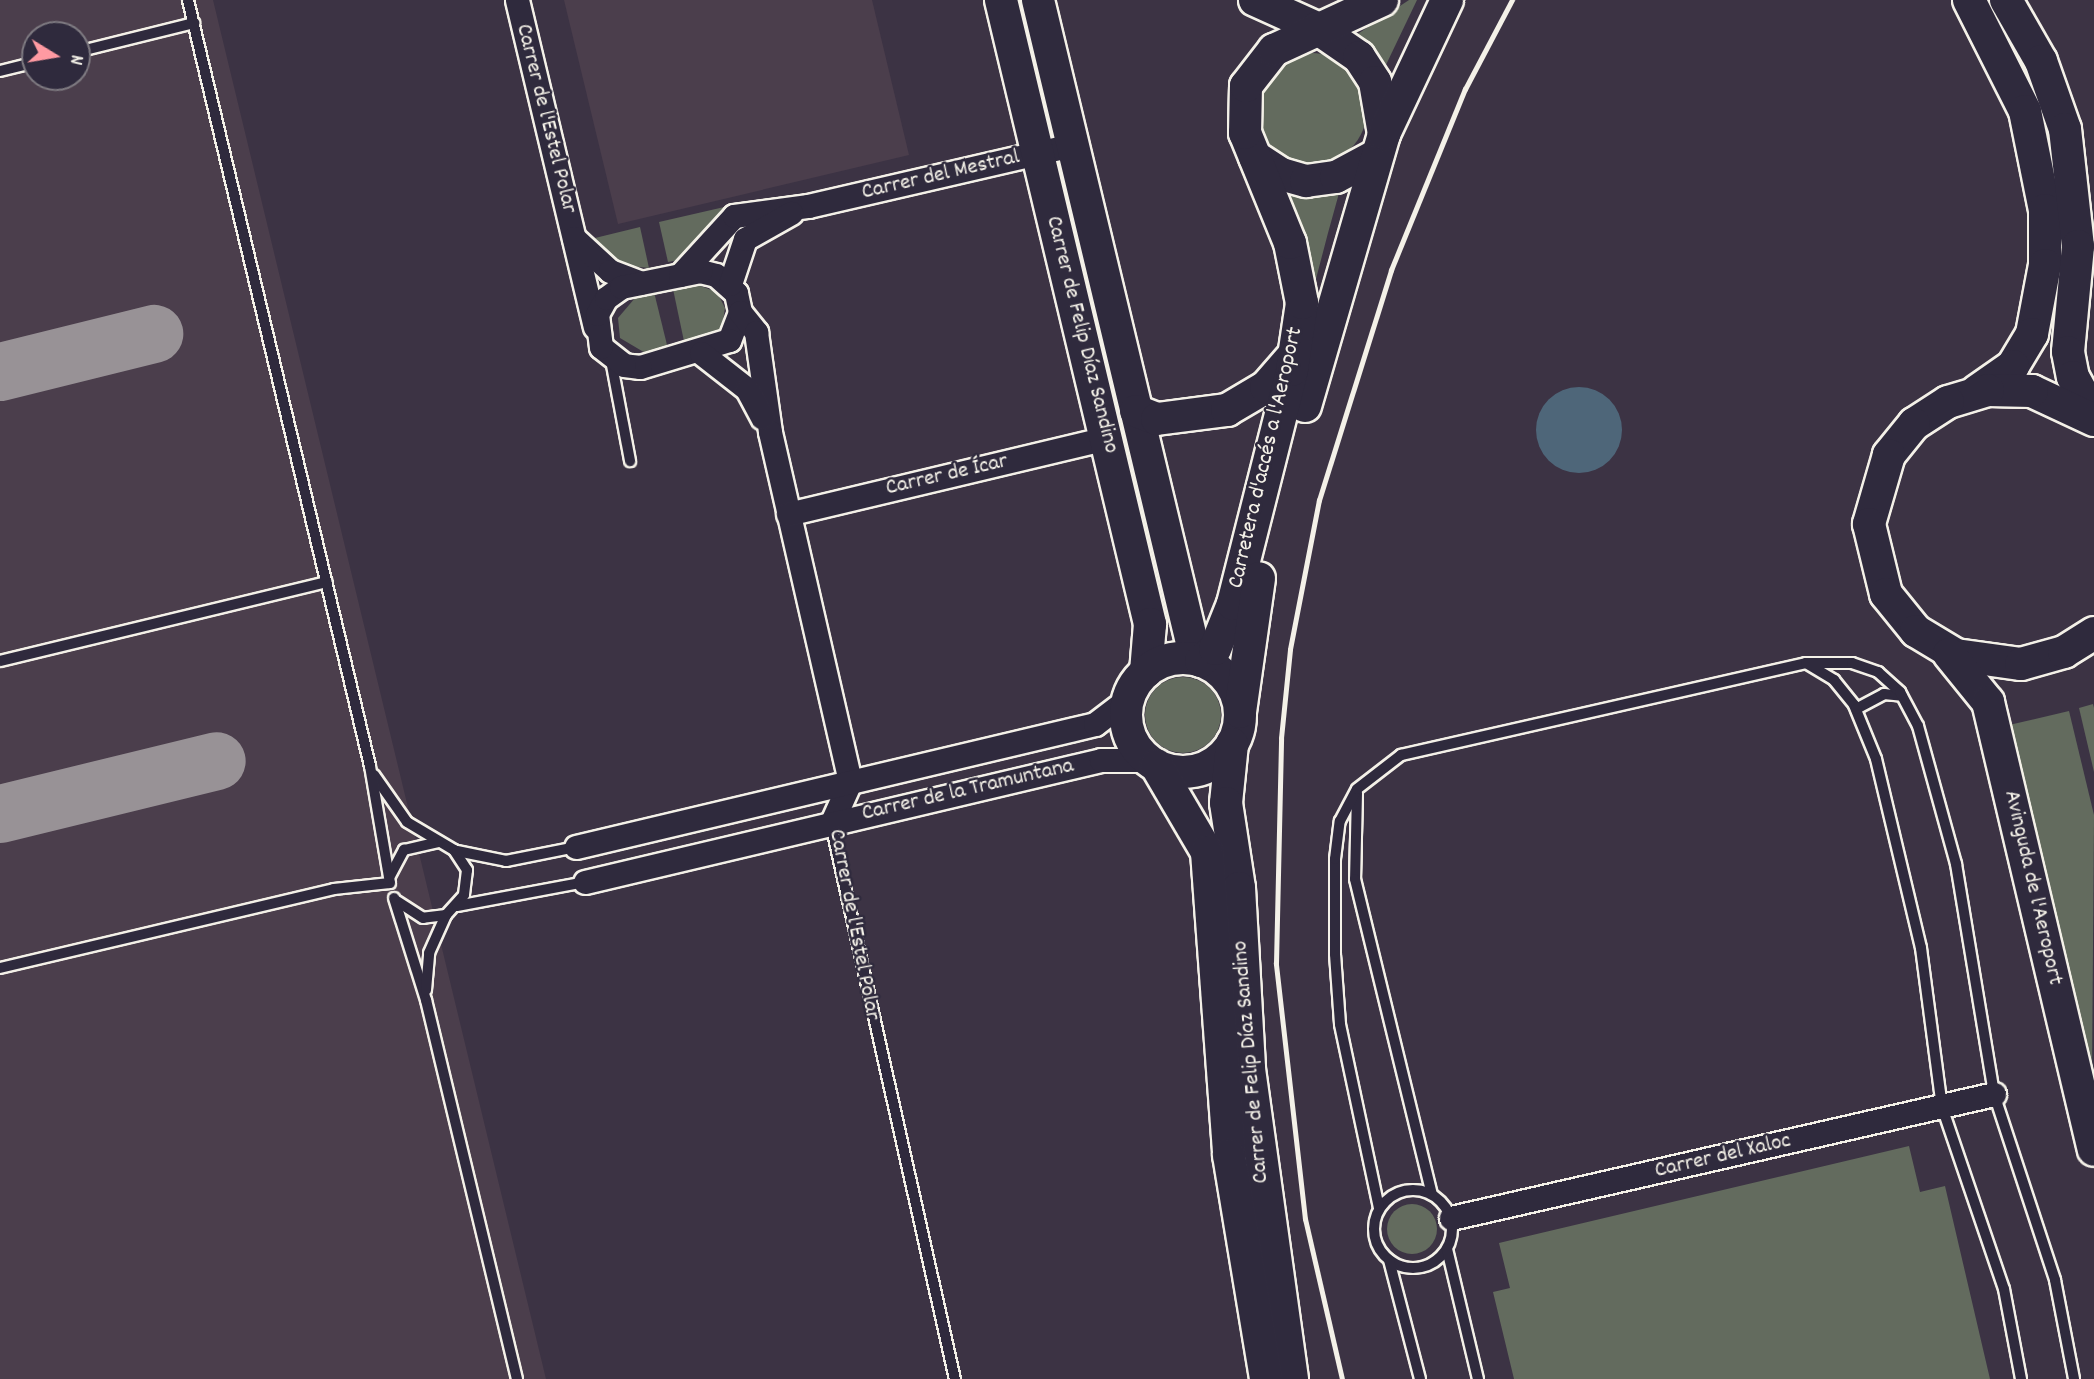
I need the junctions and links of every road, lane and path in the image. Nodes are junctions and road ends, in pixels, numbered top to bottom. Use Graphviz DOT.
graph roads {
  1 [pos="188,0"];
  2 [pos="517,0"];
  3 [pos="1000,0"];
  4 [pos="1038,0"];
  5 [pos="1255,0"];
  6 [pos="1382,0"];
  7 [pos="1447,0"];
  8 [pos="1969,0"];
  9 [pos="2006,0"];
  10 [pos="194,23"];
  11 [pos="1317,28"];
  12 [pos="91,49"];
  13 [pos="21,66"];
  14 [pos="0,71"];
  15 [pos="1381,144"];
  16 [pos="1073,145"];
  17 [pos="1037,155"];
  18 [pos="1254,156"];
  19 [pos="808,206"];
  20 [pos="574,238"];
  21 [pos="680,275"];
  22 [pos="641,283"];
  23 [pos="730,284"];
  24 [pos="740,312"];
  25 [pos="596,333"];
  26 [pos="1296,352"];
  27 [pos="701,353"];
  28 [pos="611,358"];
  29 [pos="1975,393"];
  30 [pos="1136,411"];
  31 [pos="2094,418"];
  32 [pos="770,432"];
  33 [pos="1106,438"];
  34 [pos="630,461"];
  35 [pos="788,514"];
  36 [pos="327,582"];
  37 [pos="2094,632"];
  38 [pos="1936,645"];
  39 [pos="1199,660"];
  40 [pos="0,661"];
  41 [pos="1806,663"];
  42 [pos="1146,672"];
  43 [pos="1902,696"];
  44 [pos="1129,698"];
  45 [pos="1856,709"];
  46 [pos="1240,712"];
  47 [pos="1232,744"];
  48 [pos="1152,763"];
  49 [pos="370,766"];
  50 [pos="850,782"];
  51 [pos="1357,789"];
  52 [pos="831,824"];
  53 [pos="438,842"];
  54 [pos="576,847"];
  55 [pos="454,850"];
  56 [pos="585,882"];
  57 [pos="390,883"];
  58 [pos="394,898"];
  59 [pos="457,906"];
  60 [pos="446,915"];
  61 [pos="0,968"];
  62 [pos="426,1000"];
  63 [pos="1994,1094"];
  64 [pos="1942,1107"];
  65 [pos="2094,1150"];
  66 [pos="1432,1194"];
  67 [pos="1379,1209"];
  68 [pos="1451,1218"];
  69 [pos="1447,1249"];
  70 [pos="1389,1259"];
  71 [pos="517,1379"];
  72 [pos="955,1379"];
  73 [pos="1266,1379"];
  74 [pos="1292,1379"];
  75 [pos="1420,1379"];
  76 [pos="1478,1379"];
  77 [pos="2021,1379"];
  78 [pos="2074,1379"];
  1 -- 10 [label="lane"];
  2 -- 20 [label="street, Carrer de l'Estel Polar"];
  3 -- 17 [label="main road, Carrer de Felip Díaz Sandino"];
  4 -- 16 [label="main road, Carrer de Felip Díaz Sandino"];
  5 -- 11 [label="main road"];
  6 -- 11 [label="main road, Carretera d'accés a l'Aeroport"];
  7 -- 15 [label="main road, Carretera d'accés a l'Aeroport"];
  8 -- 29 [label="main road"];
  9 -- 31 [label="main road"];
  10 -- 12 [label="lane"];
  10 -- 36 [label="lane"];
  11 -- 15 [label="main road"];
  11 -- 18 [label="main road, Carretera d'accés a l'Aeroport"];
  13 -- 14 [label="lane"];
  15 -- 18 [label="main road"];
  15 -- 46 [label="main road, Carretera d'accés a l'Aeroport"];
  16 -- 17 [label="street, Carrer del Mestral"];
  16 -- 30 [label="main road, Carrer de Felip Díaz Sandino"];
  17 -- 19 [label="street, Carrer del Mestral"];
  17 -- 33 [label="main road, Carrer de Felip Díaz Sandino"];
  18 -- 26 [label="main road, Carretera d'accés a l'Aeroport"];
  19 -- 21 [label="street, Carrer del Mestral"];
  19 -- 23 [label="street, Carrer del Mestral"];
  20 -- 22 [label="street, Carrer de l'Estel Polar"];
  20 -- 25 [label="street, Carrer de l'Estel Polar"];
  21 -- 22 [label="street"];
  21 -- 23 [label="street"];
  22 -- 25 [label="street"];
  23 -- 24 [label="street"];
  24 -- 27 [label="street"];
  24 -- 32 [label="street"];
  25 -- 28 [label="street"];
  26 -- 30 [label="main road"];
  26 -- 39 [label="main road, Carretera d'accés a l'Aeroport"];
  27 -- 28 [label="street"];
  27 -- 32 [label="street"];
  28 -- 34 [label="lane"];
  29 -- 31 [label="main road"];
  29 -- 38 [label="main road"];
  30 -- 39 [label="main road, Carrer de Felip Díaz Sandino"];
  32 -- 35 [label="street"];
  33 -- 35 [label="street, Carrer de Ícar"];
  33 -- 42 [label="main road, Carrer de Felip Díaz Sandino"];
  35 -- 50 [label="street"];
  36 -- 40 [label="lane"];
  36 -- 49 [label="lane"];
  37 -- 38 [label="main road"];
  38 -- 65 [label="main road, Avinguda de l'Aeroport"];
  39 -- 42 [label="main road"];
  39 -- 46 [label="main road"];
  41 -- 43 [label="lane"];
  41 -- 45 [label="lane"];
  41 -- 51 [label="lane"];
  42 -- 44 [label="main road"];
  43 -- 45 [label="lane"];
  43 -- 63 [label="lane"];
  44 -- 48 [label="main road"];
  44 -- 50 [label="street, Carrer de la Tramuntana"];
  45 -- 64 [label="lane"];
  46 -- 47 [label="main road"];
  47 -- 48 [label="main road"];
  47 -- 74 [label="main road, Carrer de Felip Díaz Sandino"];
  48 -- 52 [label="street, Carrer de la Tramuntana"];
  48 -- 73 [label="main road, Carrer de Felip Díaz Sandino"];
  49 -- 53 [label="lane"];
  49 -- 57 [label="lane"];
  50 -- 52 [label="street, Carrer de l'Estel Polar"];
  50 -- 54 [label="street, Carrer de la Tramuntana"];
  51 -- 66 [label="lane"];
  51 -- 67 [label="lane"];
  52 -- 56 [label="street, Carrer de la Tramuntana"];
  52 -- 72 [label="lane, Carrer de l'Estel Polar"];
  53 -- 55 [label="lane"];
  53 -- 57 [label="lane"];
  54 -- 55 [label="lane"];
  55 -- 59 [label="lane"];
  56 -- 59 [label="lane"];
  57 -- 58 [label="lane"];
  57 -- 61 [label="lane"];
  58 -- 60 [label="lane"];
  58 -- 62 [label="lane"];
  59 -- 60 [label="lane"];
  60 -- 62 [label="lane"];
  62 -- 71 [label="lane"];
  63 -- 64 [label="street, Carrer del Xaloc"];
  63 -- 78 [label="lane"];
  64 -- 68 [label="street, Carrer del Xaloc"];
  64 -- 77 [label="lane"];
  66 -- 67 [label="lane"];
  66 -- 68 [label="lane"];
  67 -- 70 [label="lane"];
  68 -- 69 [label="lane"];
  69 -- 70 [label="lane"];
  69 -- 76 [label="lane"];
  70 -- 75 [label="lane"];
}
